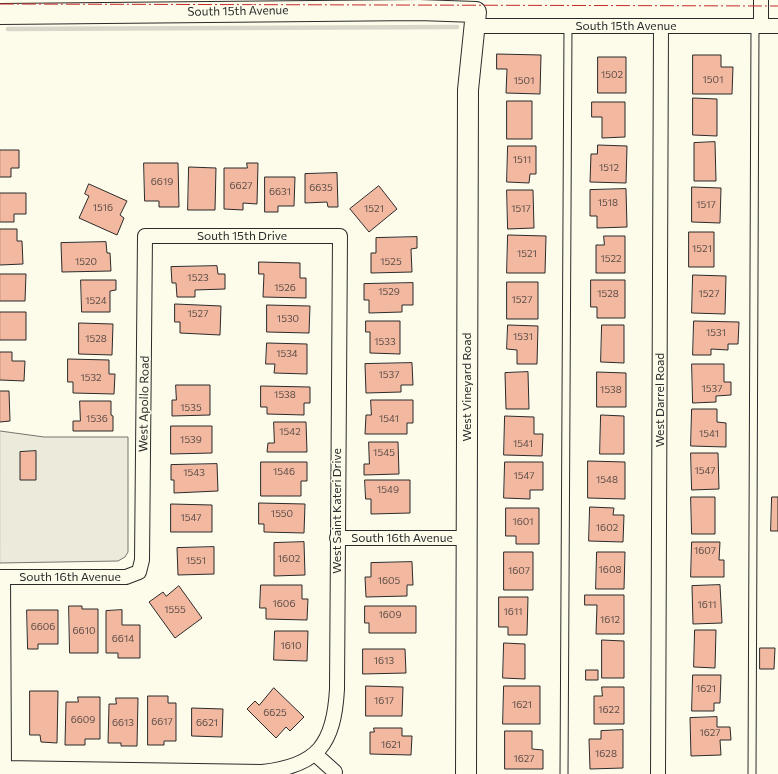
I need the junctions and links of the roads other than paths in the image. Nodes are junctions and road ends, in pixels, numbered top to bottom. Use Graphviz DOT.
graph roads {
  1 [pos="761,0"];
  2 [pos="476,13"];
  3 [pos="0,14"];
  4 [pos="568,26"];
  5 [pos="661,26"];
  6 [pos="758,26"];
  7 [pos="778,26"];
  8 [pos="145,236"];
  9 [pos="340,236"];
  10 [pos="337,538"];
  11 [pos="467,538"];
  12 [pos="139,572"];
  13 [pos="2,577"];
  14 [pos="315,754"];
  15 [pos="335,772"];
  16 [pos="466,774"];
  17 [pos="564,774"];
  18 [pos="658,774"];
  19 [pos="752,774"];
  1 -- 6 [label="street"];
  2 -- 3 [label="street, South 15th Avenue"];
  2 -- 4 [label="street, South 15th Avenue"];
  2 -- 11 [label="street, West Vineyard Road"];
  4 -- 5 [label="street, South 15th Avenue"];
  4 -- 17 [label="lane"];
  5 -- 6 [label="street, South 15th Avenue"];
  5 -- 18 [label="street, West Darrel Road"];
  6 -- 7 [label="street, South 15th Avenue"];
  6 -- 19 [label="lane"];
  8 -- 9 [label="street, South 15th Drive"];
  8 -- 12 [label="street, West Apollo Road"];
  9 -- 10 [label="street, West Saint Kateri Drive"];
  10 -- 11 [label="street, South 16th Avenue"];
  10 -- 14 [label="street, West Saint Kateri Drive"];
  11 -- 16 [label="street, West Vineyard Road"];
  12 -- 13 [label="street, South 16th Avenue"];
  13 -- 14 [label="street"];
  14 -- 15 [label="street"];
}
